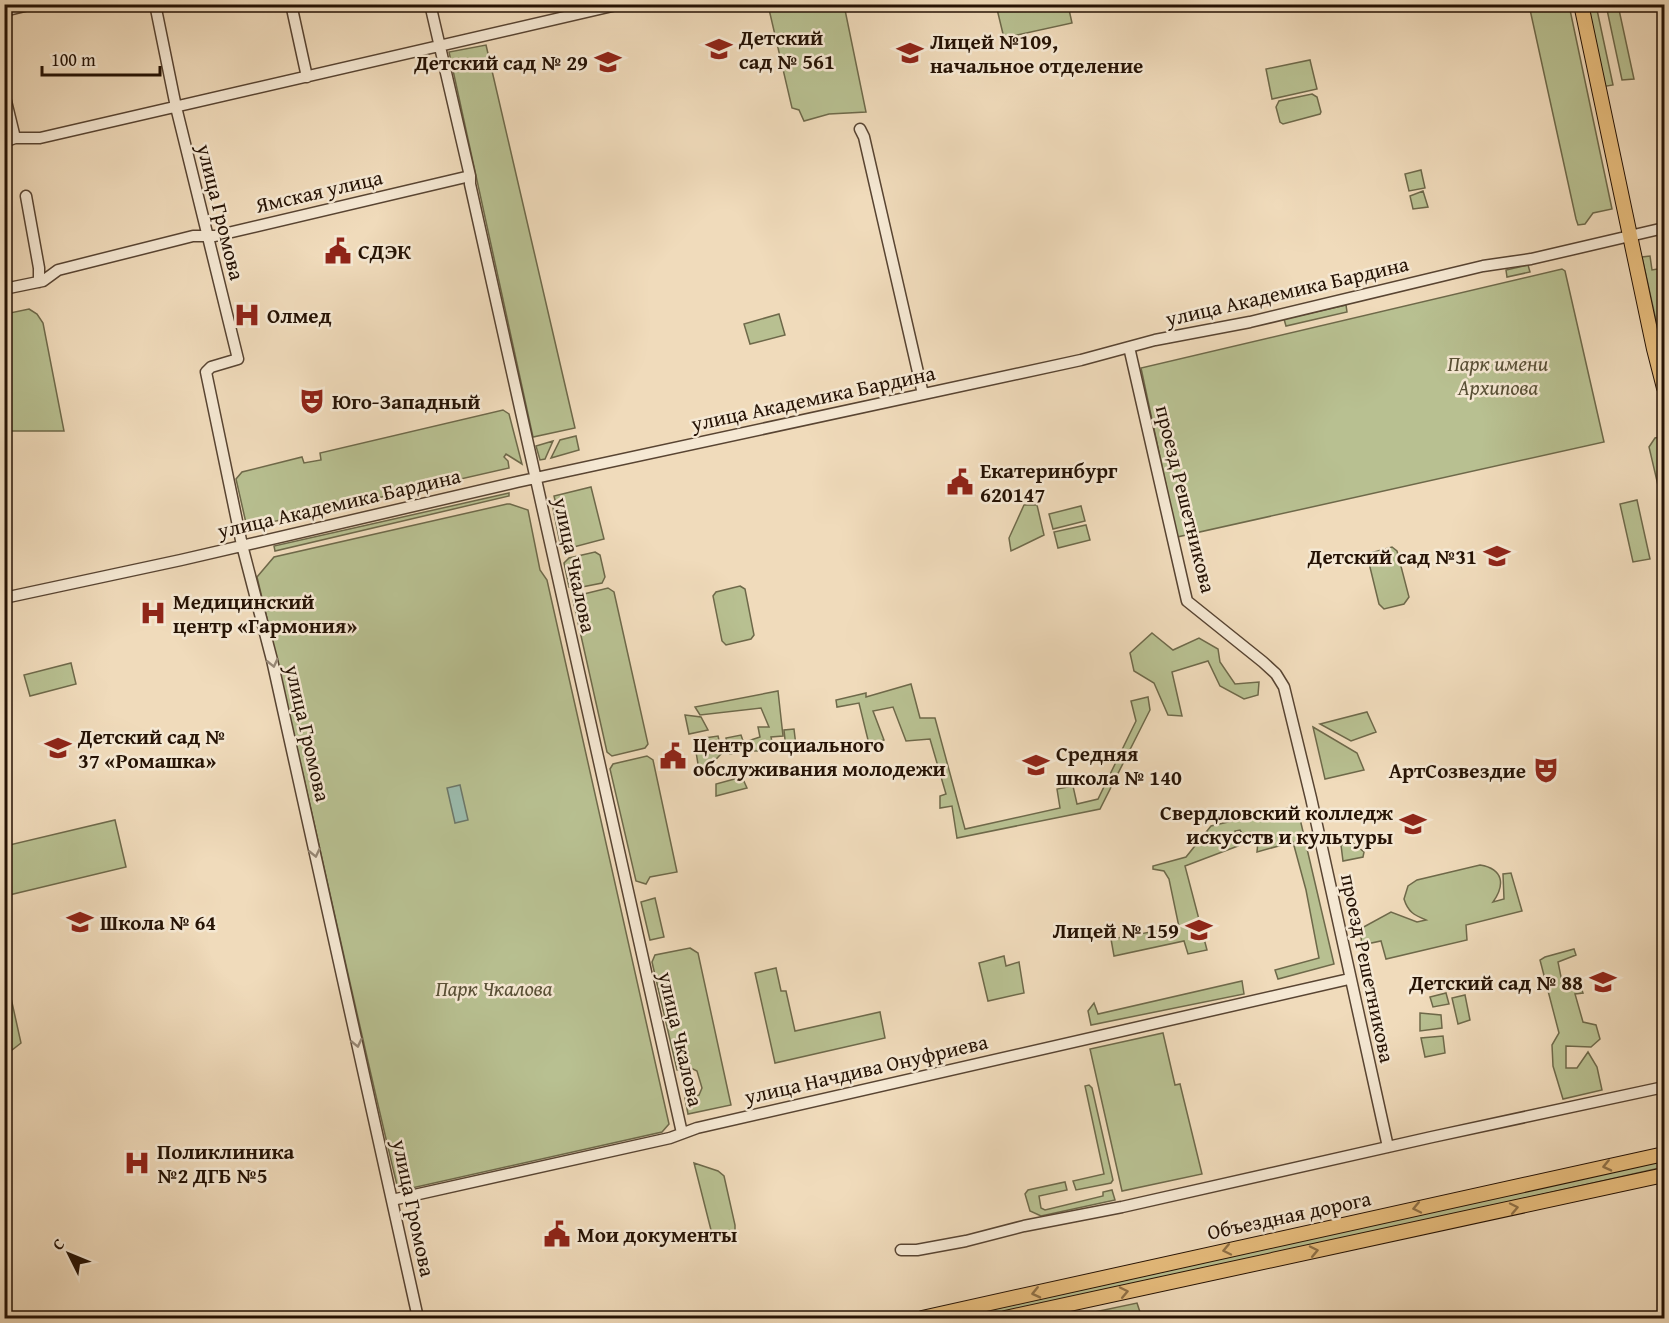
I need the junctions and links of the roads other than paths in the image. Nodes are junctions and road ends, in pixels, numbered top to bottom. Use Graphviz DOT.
graph roads {
  1 [pos="33,4"];
  2 [pos="155,4"];
  3 [pos="291,4"];
  4 [pos="430,4"];
  5 [pos="621,4"];
  6 [pos="1581,4"];
  7 [pos="4,11"];
  8 [pos="438,46"];
  9 [pos="307,77"];
  10 [pos="4,93"];
  11 [pos="176,107"];
  12 [pos="860,129"];
  13 [pos="10,140"];
  14 [pos="470,176"];
  15 [pos="26,196"];
  16 [pos="1665,228"];
  17 [pos="206,235"];
  18 [pos="1630,235"];
  19 [pos="39,282"];
  20 [pos="4,289"];
  21 [pos="1129,347"];
  22 [pos="1665,388"];
  23 [pos="923,394"];
  24 [pos="536,478"];
  25 [pos="242,545"];
  26 [pos="4,598"];
  27 [pos="1349,979"];
  28 [pos="1665,1087"];
  29 [pos="682,1134"];
  30 [pos="1388,1147"];
  31 [pos="1665,1154"];
  32 [pos="1665,1175"];
  33 [pos="392,1200"];
  34 [pos="901,1250"];
  35 [pos="418,1318"];
  36 [pos="922,1318"];
  37 [pos="1005,1318"];
  1 -- 7 [label="street"];
  2 -- 11 [label="street, улица Громова"];
  3 -- 9 [label="street"];
  4 -- 8 [label="street, улица Чкалова"];
  5 -- 8 [label="street"];
  6 -- 18 [label="main road"];
  8 -- 9 [label="street"];
  8 -- 14 [label="street, улица Чкалова"];
  9 -- 11 [label="street"];
  10 -- 13 [label="street"];
  11 -- 13 [label="street"];
  11 -- 17 [label="street, улица Громова"];
  12 -- 23 [label="street"];
  14 -- 17 [label="street, Ямская улица"];
  14 -- 24 [label="street, улица Чкалова"];
  15 -- 19 [label="street"];
  16 -- 18 [label="street, улица Академика Бардина"];
  17 -- 19 [label="street, Ямская улица"];
  17 -- 25 [label="street, улица Громова"];
  18 -- 21 [label="street, улица Академика Бардина"];
  18 -- 22 [label="main road"];
  19 -- 20 [label="street, Ямская улица"];
  21 -- 23 [label="street, улица Академика Бардина"];
  21 -- 27 [label="street, проезд Решетникова"];
  23 -- 24 [label="street, улица Академика Бардина"];
  24 -- 25 [label="street, улица Академика Бардина"];
  24 -- 29 [label="street, улица Чкалова"];
  25 -- 26 [label="street, улица Академика Бардина"];
  25 -- 33 [label="street, улица Громова, one-way"];
  27 -- 29 [label="street, улица Начдива Онуфриева"];
  27 -- 30 [label="street, проезд Решетникова"];
  28 -- 30 [label="street"];
  29 -- 33 [label="street, улица Начдива Онуфриева"];
  30 -- 34 [label="street"];
  31 -- 36 [label="main road, Объездная дорога, one-way"];
  37 -- 32 [label="main road, Объездная дорога, one-way"];
  33 -- 35 [label="street, улица Громова"];
}
